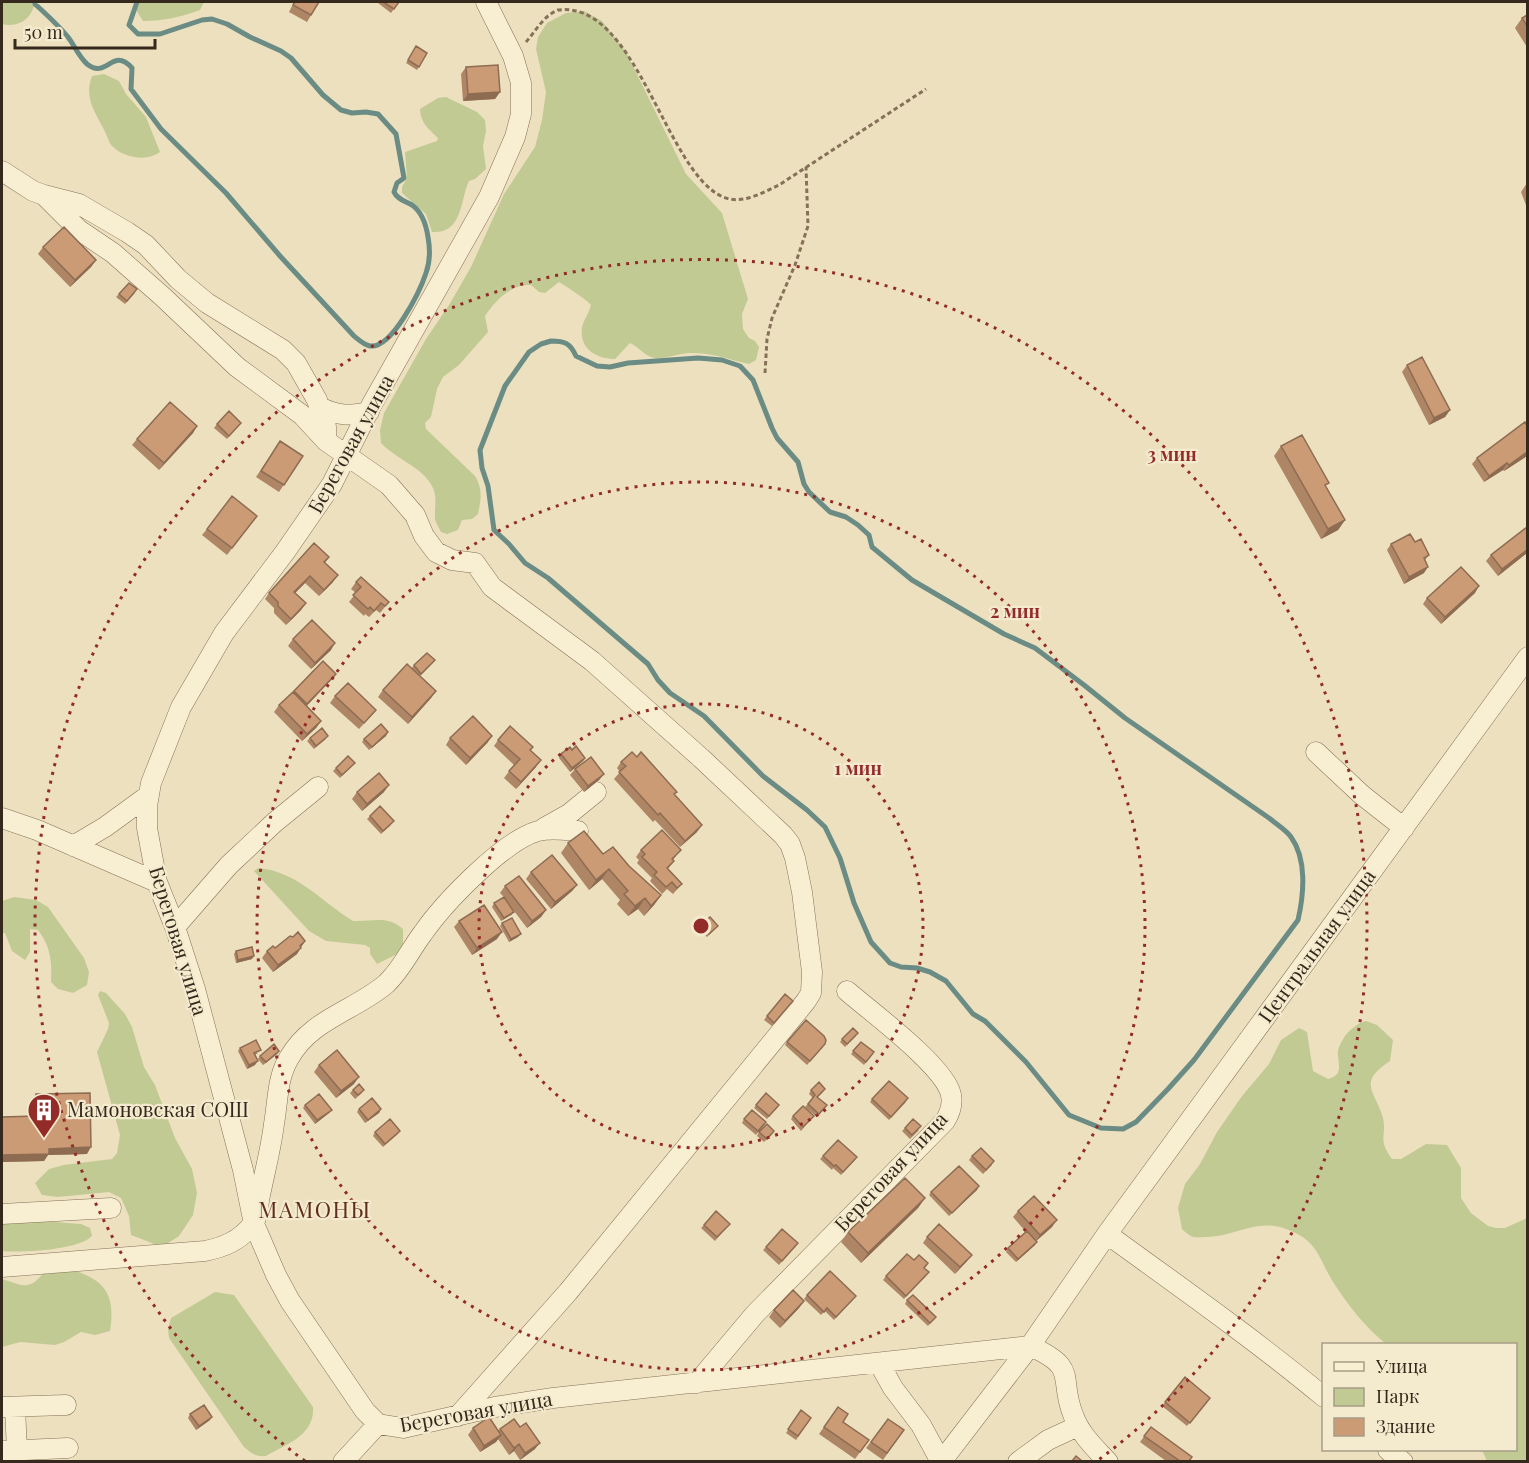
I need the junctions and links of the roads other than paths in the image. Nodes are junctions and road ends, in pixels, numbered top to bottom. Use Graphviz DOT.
graph roads {
  1 [pos="491,5"];
  2 [pos="2,171"];
  3 [pos="44,195"];
  4 [pos="320,407"];
  5 [pos="369,412"];
  6 [pos="326,441"];
  7 [pos="347,457"];
  8 [pos="1527,657"];
  9 [pos="1316,752"];
  10 [pos="318,787"];
  11 [pos="596,792"];
  12 [pos="149,795"];
  13 [pos="2,818"];
  14 [pos="1404,828"];
  15 [pos="578,831"];
  16 [pos="537,832"];
  17 [pos="73,846"];
  18 [pos="157,882"];
  19 [pos="175,927"];
  20 [pos="847,991"];
  21 [pos="111,1208"];
  22 [pos="2,1214"];
  23 [pos="254,1224"];
  24 [pos="1107,1234"];
  25 [pos="2,1267"];
  26 [pos="1030,1346"];
  27 [pos="879,1363"];
  28 [pos="697,1383"];
  29 [pos="1322,1396"];
  30 [pos="66,1406"];
  31 [pos="8,1407"];
  32 [pos="458,1416"];
  33 [pos="378,1424"];
  34 [pos="1078,1426"];
  35 [pos="68,1448"];
  36 [pos="9,1451"];
  37 [pos="1390,1451"];
  38 [pos="946,1460"];
  39 [pos="343,1461"];
  40 [pos="1018,1461"];
  41 [pos="1108,1461"];
  42 [pos="1403,1461"];
  1 -- 5 [label="street, Береговая улица"];
  2 -- 3 [label="street"];
  3 -- 4 [label="street"];
  3 -- 6 [label="street"];
  4 -- 5 [label="street"];
  4 -- 6 [label="street"];
  5 -- 7 [label="street, Береговая улица"];
  6 -- 7 [label="street"];
  7 -- 12 [label="street, Береговая улица"];
  7 -- 32 [label="street"];
  8 -- 14 [label="street, Центральная улица"];
  9 -- 14 [label="street"];
  10 -- 19 [label="street"];
  11 -- 16 [label="street"];
  12 -- 17 [label="street"];
  12 -- 18 [label="street, Береговая улица"];
  13 -- 17 [label="street"];
  14 -- 24 [label="street, Центральная улица"];
  15 -- 16 [label="street"];
  16 -- 23 [label="street"];
  17 -- 18 [label="street"];
  18 -- 19 [label="street, Береговая улица"];
  19 -- 23 [label="street, Береговая улица"];
  20 -- 28 [label="street, Береговая улица"];
  21 -- 22 [label="street"];
  23 -- 25 [label="street"];
  23 -- 33 [label="street, Береговая улица"];
  24 -- 26 [label="street, Центральная улица"];
  24 -- 29 [label="street"];
  26 -- 27 [label="street, Береговая улица"];
  26 -- 34 [label="street"];
  26 -- 38 [label="street, Центральная улица"];
  27 -- 28 [label="street, Береговая улица"];
  27 -- 38 [label="street"];
  28 -- 32 [label="street, Береговая улица"];
  30 -- 31 [label="street"];
  31 -- 36 [label="street"];
  32 -- 33 [label="street, Береговая улица"];
  33 -- 39 [label="street"];
  34 -- 40 [label="street"];
  34 -- 41 [label="street"];
  35 -- 36 [label="street"];
  37 -- 42 [label="street"];
}
